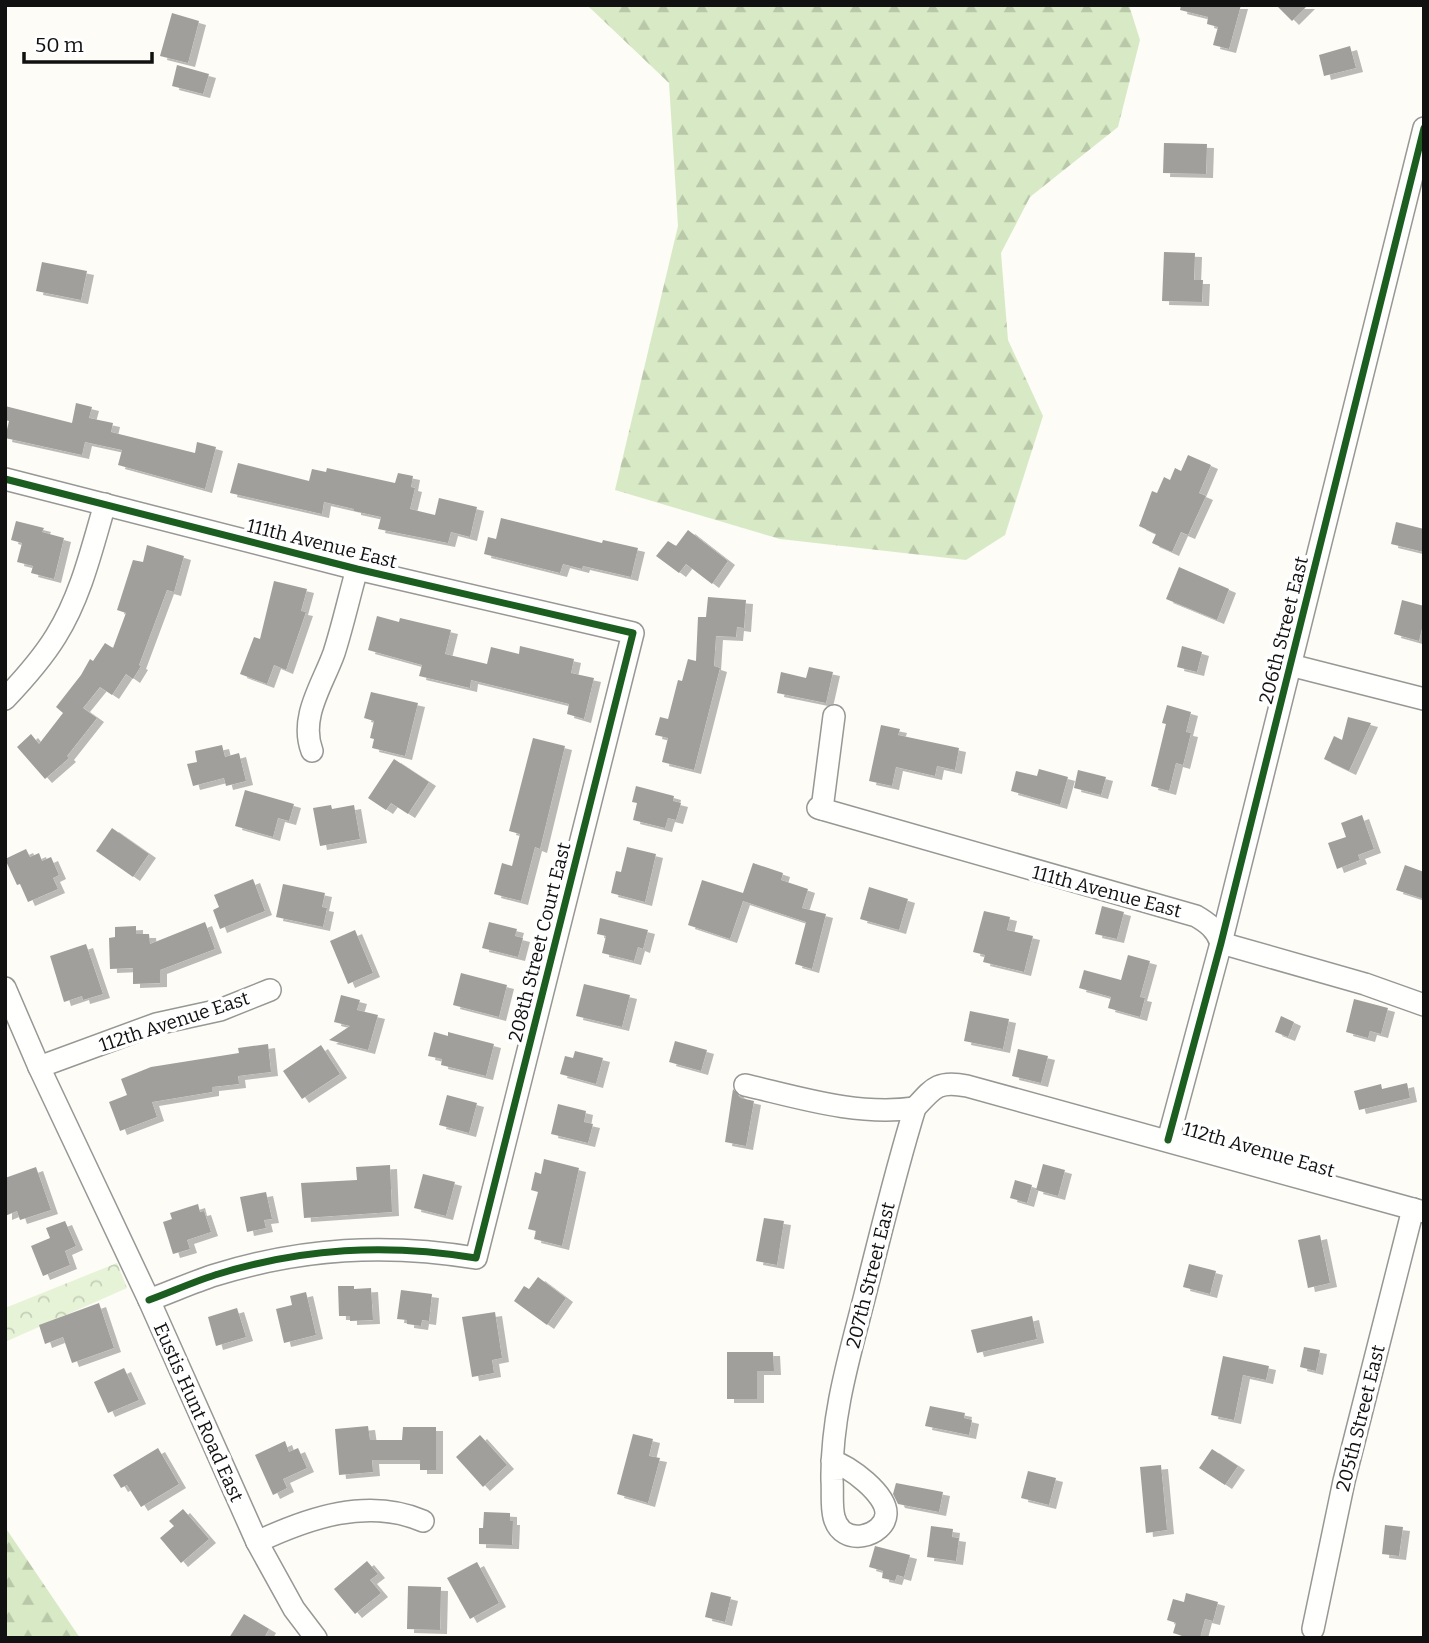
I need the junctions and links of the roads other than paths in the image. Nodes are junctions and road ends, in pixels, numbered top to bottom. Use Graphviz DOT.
graph roads {
  1 [pos="1424,128"];
  2 [pos="1420,162"];
  3 [pos="5,479"];
  4 [pos="105,504"];
  5 [pos="357,569"];
  6 [pos="633,633"];
  7 [pos="1290,665"];
  8 [pos="5,699"];
  9 [pos="1424,699"];
  10 [pos="834,716"];
  11 [pos="312,751"];
  12 [pos="1221,943"];
  13 [pos="5,988"];
  14 [pos="270,990"];
  15 [pos="1424,1004"];
  16 [pos="39,1067"];
  17 [pos="745,1085"];
  18 [pos="920,1102"];
  19 [pos="1168,1140"];
  20 [pos="1418,1210"];
  21 [pos="149,1300"];
  22 [pos="832,1461"];
  23 [pos="423,1521"];
  24 [pos="257,1542"];
  25 [pos="1313,1629"];
  26 [pos="316,1638"];
  1 -- 2 [label="street, 206th Street East"];
  2 -- 7 [label="street, 206th Street East"];
  3 -- 4 [label="street, 111th Avenue East"];
  4 -- 5 [label="street, 111th Avenue East"];
  4 -- 8 [label="street"];
  5 -- 6 [label="street, 111th Avenue East"];
  5 -- 11 [label="street"];
  6 -- 21 [label="street, 208th Street Court East"];
  7 -- 9 [label="street"];
  7 -- 12 [label="street, 206th Street East"];
  10 -- 12 [label="street, 111th Avenue East"];
  12 -- 15 [label="street"];
  12 -- 19 [label="street, 206th Street East"];
  13 -- 16 [label="street, Eustis Hunt Road East"];
  14 -- 16 [label="street, 112th Avenue East"];
  16 -- 21 [label="street, Eustis Hunt Road East"];
  17 -- 18 [label="street, 112th Avenue East"];
  18 -- 19 [label="street, 112th Avenue East"];
  18 -- 22 [label="street, 207th Street East"];
  19 -- 20 [label="street, 112th Avenue East"];
  20 -- 25 [label="street, 205th Street East"];
  21 -- 24 [label="street, Eustis Hunt Road East"];
  23 -- 24 [label="street"];
  24 -- 26 [label="street, Eustis Hunt Road East"];
}
